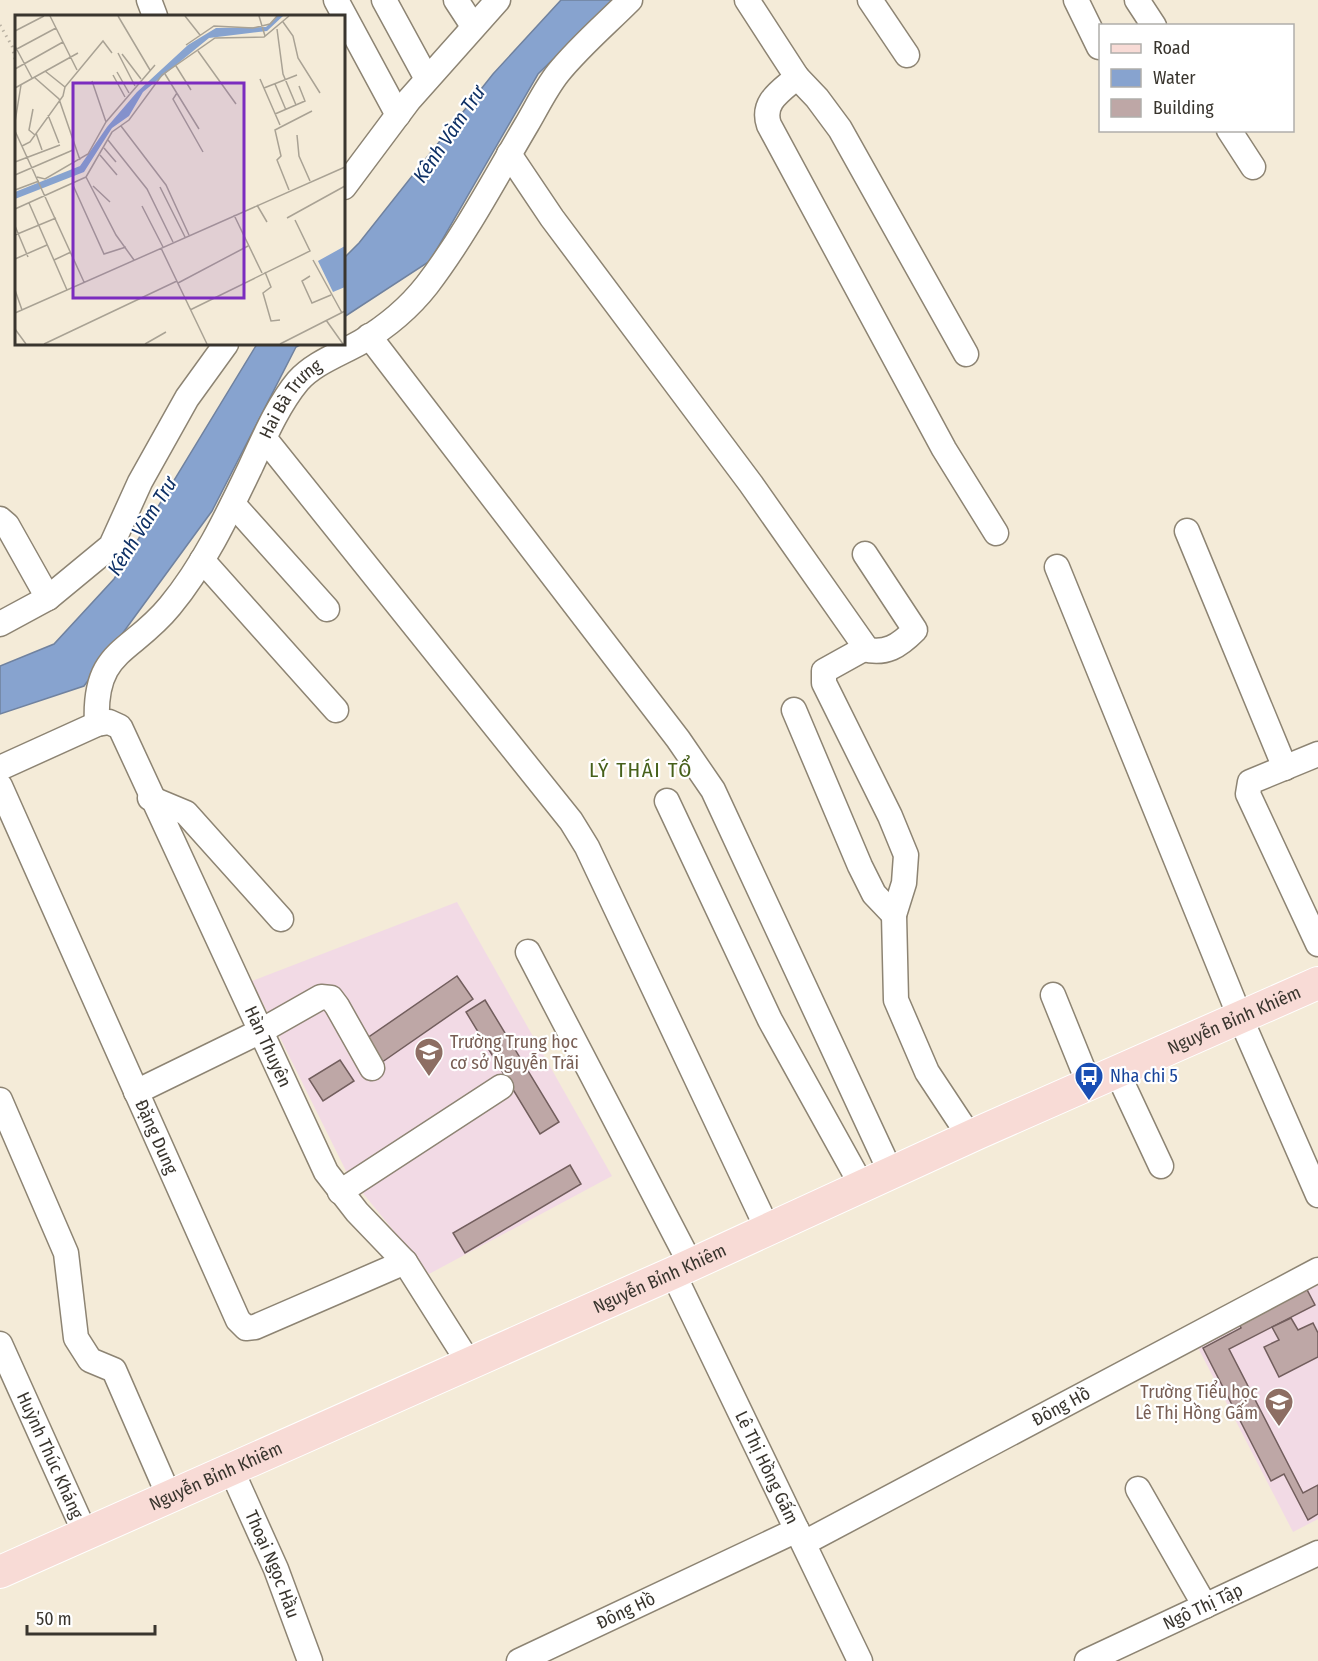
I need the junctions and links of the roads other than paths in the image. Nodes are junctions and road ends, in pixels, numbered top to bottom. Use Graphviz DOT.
graph roads {
  1 [pos="149,0"];
  2 [pos="336,0"];
  3 [pos="384,0"];
  4 [pos="456,0"];
  5 [pos="498,0"];
  6 [pos="630,0"];
  7 [pos="747,0"];
  8 [pos="870,0"];
  9 [pos="1076,0"];
  10 [pos="1137,0"];
  11 [pos="155,15"];
  12 [pos="344,15"];
  13 [pos="345,17"];
  14 [pos="1153,24"];
  15 [pos="473,26"];
  16 [pos="1099,47"];
  17 [pos="907,55"];
  18 [pos="796,77"];
  19 [pos="427,79"];
  20 [pos="398,115"];
  21 [pos="1230,132"];
  22 [pos="509,154"];
  23 [pos="1253,167"];
  24 [pos="345,186"];
  25 [pos="369,336"];
  26 [pos="225,345"];
  27 [pos="966,354"];
  28 [pos="265,439"];
  29 [pos="233,504"];
  30 [pos="0,519"];
  31 [pos="1187,531"];
  32 [pos="996,533"];
  33 [pos="865,554"];
  34 [pos="202,560"];
  35 [pos="1057,567"];
  36 [pos="48,598"];
  37 [pos="327,609"];
  38 [pos="0,624"];
  39 [pos="863,649"];
  40 [pos="336,710"];
  41 [pos="794,710"];
  42 [pos="97,724"];
  43 [pos="1318,754"];
  44 [pos="0,768"];
  45 [pos="1285,768"];
  46 [pos="0,786"];
  47 [pos="150,798"];
  48 [pos="667,801"];
  49 [pos="894,915"];
  50 [pos="281,919"];
  51 [pos="1318,944"];
  52 [pos="528,951"];
  53 [pos="1318,983"];
  54 [pos="1053,995"];
  55 [pos="1240,1017"];
  56 [pos="261,1031"];
  57 [pos="372,1068"];
  58 [pos="1117,1072"];
  59 [pos="1089,1084"];
  60 [pos="501,1087"];
  61 [pos="136,1092"];
  62 [pos="0,1100"];
  63 [pos="970,1137"];
  64 [pos="1161,1166"];
  65 [pos="891,1173"];
  66 [pos="862,1186"];
  67 [pos="340,1192"];
  68 [pos="1318,1195"];
  69 [pos="768,1230"];
  70 [pos="405,1262"];
  71 [pos="682,1269"];
  72 [pos="1318,1270"];
  73 [pos="0,1344"];
  74 [pos="469,1363"];
  75 [pos="231,1468"];
  76 [pos="1138,1489"];
  77 [pos="169,1496"];
  78 [pos="85,1533"];
  79 [pos="801,1536"];
  80 [pos="1318,1553"];
  81 [pos="0,1572"];
  82 [pos="1205,1606"];
  83 [pos="310,1661"];
  84 [pos="519,1661"];
  85 [pos="860,1661"];
  86 [pos="1087,1661"];
  1 -- 11 [label="street"];
  2 -- 12 [label="street"];
  3 -- 19 [label="street"];
  4 -- 15 [label="street"];
  5 -- 15 [label="street"];
  6 -- 22 [label="street, Hai Bà Trưng"];
  7 -- 18 [label="street"];
  8 -- 17 [label="street"];
  9 -- 16 [label="street"];
  10 -- 14 [label="street"];
  13 -- 20 [label="street"];
  15 -- 19 [label="street"];
  18 -- 27 [label="street"];
  18 -- 32 [label="street"];
  19 -- 20 [label="street"];
  20 -- 24 [label="street"];
  21 -- 23 [label="street"];
  22 -- 25 [label="street, Hai Bà Trưng"];
  22 -- 39 [label="street"];
  25 -- 28 [label="street, Hai Bà Trưng"];
  25 -- 65 [label="street"];
  26 -- 36 [label="street"];
  28 -- 29 [label="street, Hai Bà Trưng"];
  28 -- 69 [label="street"];
  29 -- 34 [label="street, Hai Bà Trưng"];
  29 -- 37 [label="street"];
  30 -- 36 [label="street"];
  31 -- 45 [label="street"];
  33 -- 39 [label="street"];
  34 -- 40 [label="street"];
  34 -- 42 [label="street, Hai Bà Trưng"];
  35 -- 55 [label="street"];
  36 -- 38 [label="street"];
  39 -- 49 [label="street"];
  41 -- 49 [label="street"];
  42 -- 44 [label="street"];
  42 -- 47 [label="street, Hàn Thuyên"];
  43 -- 45 [label="street"];
  45 -- 51 [label="street"];
  46 -- 61 [label="street, Đặng Dung"];
  47 -- 50 [label="street"];
  47 -- 56 [label="street, Hàn Thuyên"];
  48 -- 66 [label="street"];
  49 -- 63 [label="street"];
  52 -- 71 [label="street, Lê Thị Hồng Gấm"];
  53 -- 55 [label="main road, Nguyễn Bỉnh Khiêm"];
  54 -- 59 [label="street"];
  55 -- 58 [label="main road, Nguyễn Bỉnh Khiêm"];
  55 -- 68 [label="street"];
  56 -- 57 [label="street"];
  56 -- 61 [label="street"];
  56 -- 67 [label="street, Hàn Thuyên"];
  58 -- 59 [label="main road, Nguyễn Bỉnh Khiêm"];
  58 -- 64 [label="street"];
  59 -- 63 [label="main road, Nguyễn Bỉnh Khiêm"];
  60 -- 67 [label="street"];
  61 -- 70 [label="street, Đặng Dung"];
  62 -- 77 [label="street"];
  63 -- 65 [label="main road, Nguyễn Bỉnh Khiêm"];
  65 -- 66 [label="main road, Nguyễn Bỉnh Khiêm"];
  66 -- 69 [label="main road, Nguyễn Bỉnh Khiêm"];
  67 -- 70 [label="street, Hàn Thuyên"];
  69 -- 71 [label="main road, Nguyễn Bỉnh Khiêm"];
  70 -- 74 [label="street, Hàn Thuyên"];
  71 -- 74 [label="main road, Nguyễn Bỉnh Khiêm"];
  71 -- 79 [label="street, Lê Thị Hồng Gấm"];
  72 -- 79 [label="street, Đông Hồ"];
  73 -- 78 [label="street, Huỳnh Thúc Kháng"];
  74 -- 75 [label="main road, Nguyễn Bỉnh Khiêm"];
  75 -- 77 [label="main road, Nguyễn Bỉnh Khiêm"];
  75 -- 83 [label="street, Thoại Ngọc Hầu"];
  76 -- 82 [label="street"];
  77 -- 78 [label="main road, Nguyễn Bỉnh Khiêm"];
  78 -- 81 [label="main road, Nguyễn Bỉnh Khiêm"];
  79 -- 84 [label="street, Đông Hồ"];
  79 -- 85 [label="street, Lê Thị Hồng Gấm"];
  80 -- 82 [label="street, Ngô Thị Tập"];
  82 -- 86 [label="street, Ngô Thị Tập"];
}
